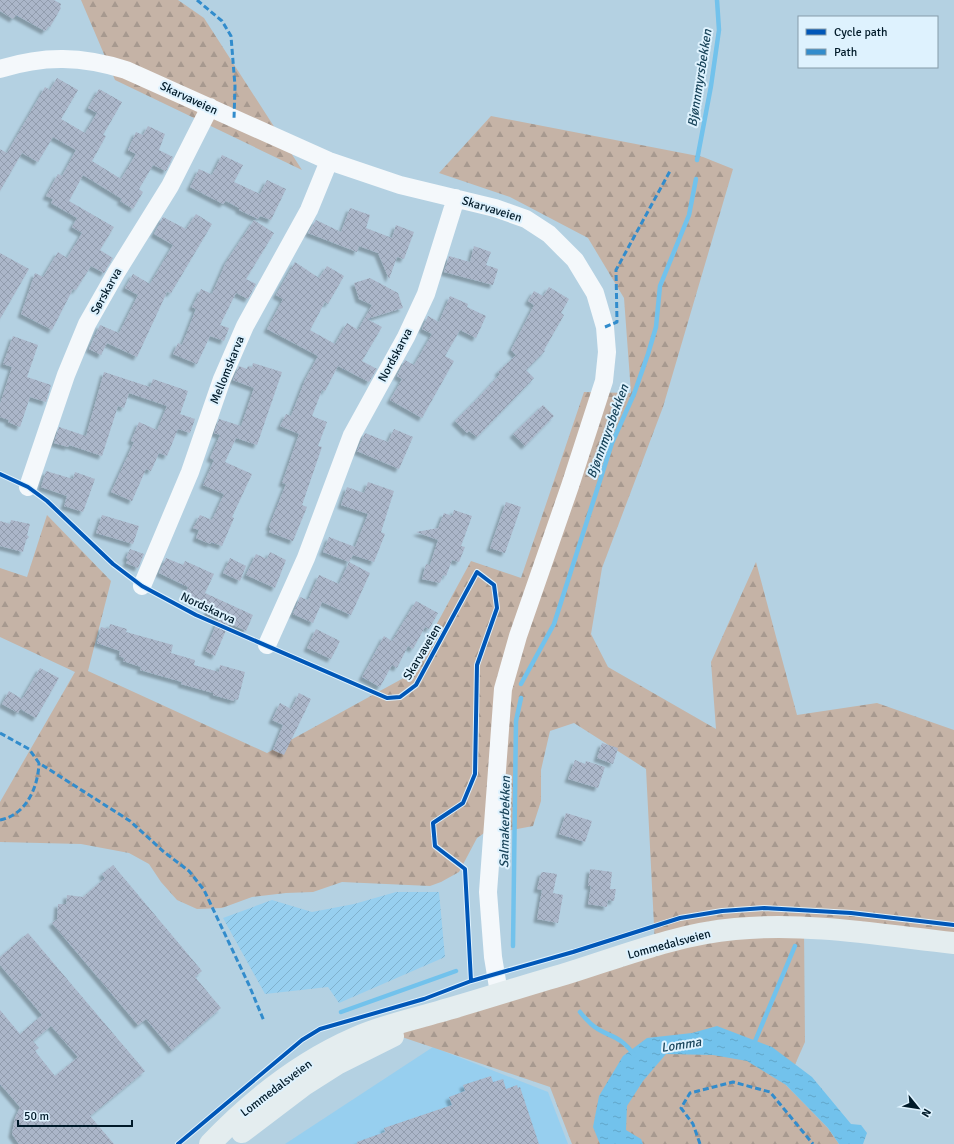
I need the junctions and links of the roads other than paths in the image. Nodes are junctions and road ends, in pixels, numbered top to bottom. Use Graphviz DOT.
graph roads {
  1 [pos="0,69"];
  2 [pos="210,107"];
  3 [pos="329,161"];
  4 [pos="456,198"];
  5 [pos="28,487"];
  6 [pos="142,586"];
  7 [pos="267,645"];
  8 [pos="954,943"];
  9 [pos="499,994"];
  10 [pos="438,1012"];
  11 [pos="210,1144"];
  12 [pos="224,1144"];
  1 -- 2 [label="street, Skarvaveien"];
  2 -- 3 [label="street, Skarvaveien"];
  2 -- 5 [label="street, Sørskarva"];
  3 -- 4 [label="street, Skarvaveien"];
  3 -- 6 [label="street, Mellomskarva"];
  4 -- 7 [label="street, Nordskarva"];
  4 -- 9 [label="street, Skarvaveien"];
  8 -- 9 [label="main road, Lommedalsveien"];
  9 -- 10 [label="main road, Lommedalsveien"];
  10 -- 11 [label="main road, Lommedalsveien"];
  10 -- 12 [label="main road, Lommedalsveien"];
}
